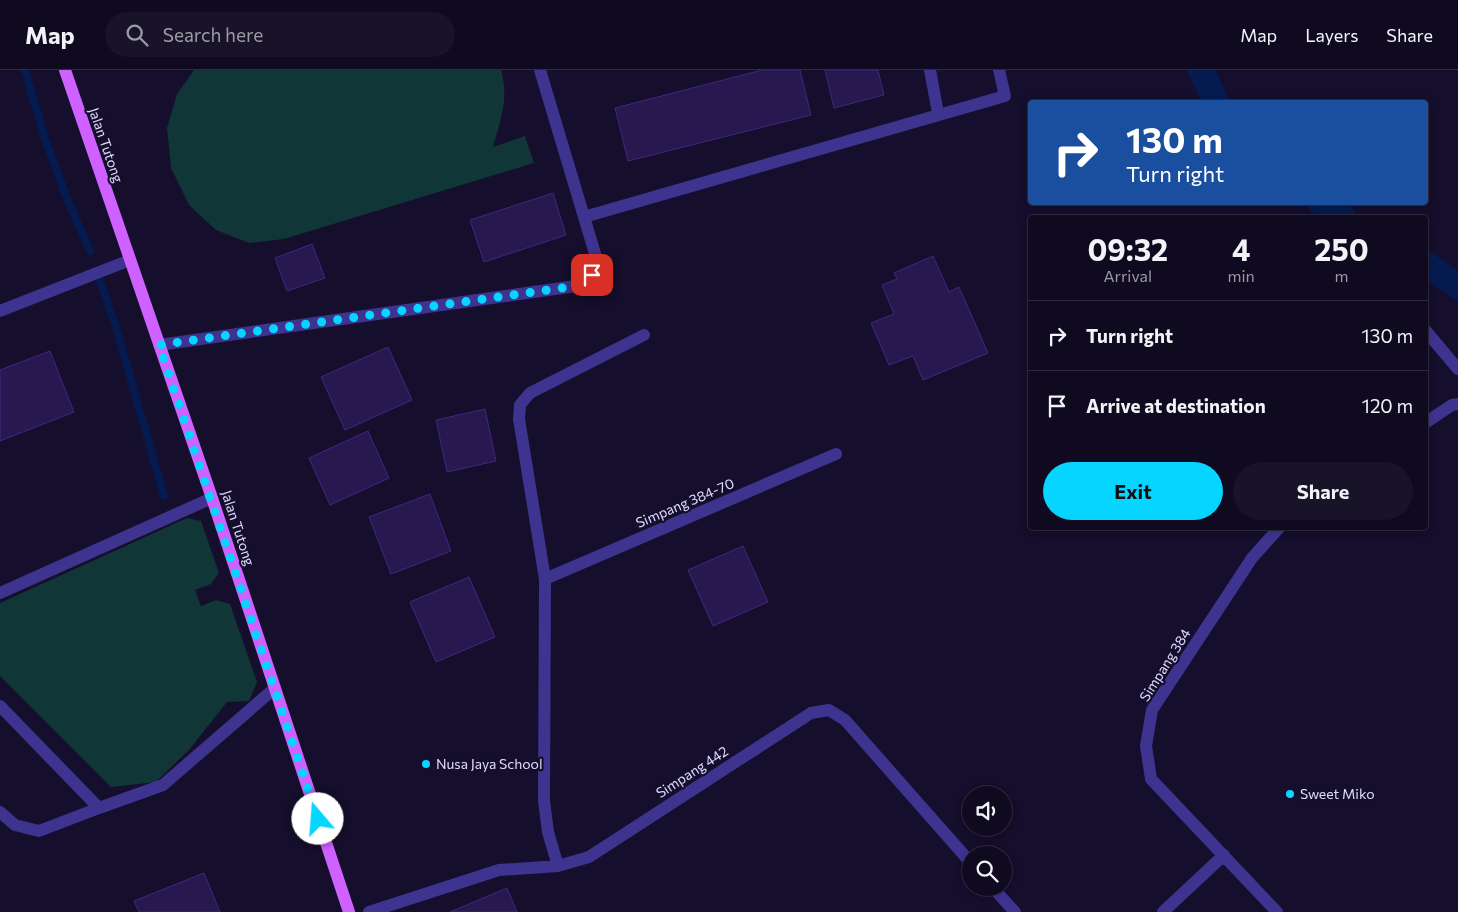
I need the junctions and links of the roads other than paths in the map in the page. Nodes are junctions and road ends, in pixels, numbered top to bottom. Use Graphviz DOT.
graph roads {
  1 [pos="540,70"];
  2 [pos="930,70"];
  3 [pos="998,70"];
  4 [pos="68,71"];
  5 [pos="938,113"];
  6 [pos="584,217"];
  7 [pos="130,260"];
  8 [pos="0,312"];
  9 [pos="1428,334"];
  10 [pos="644,335"];
  11 [pos="159,345"];
  12 [pos="1458,369"];
  13 [pos="1458,404"];
  14 [pos="1428,421"];
  15 [pos="836,454"];
  16 [pos="212,498"];
  17 [pos="1277,530"];
  18 [pos="545,579"];
  19 [pos="0,593"];
  20 [pos="275,688"];
  21 [pos="0,706"];
  22 [pos="99,808"];
  23 [pos="0,812"];
  24 [pos="962,853"];
  25 [pos="1224,855"];
  26 [pos="558,866"];
  27 [pos="1000,896"];
  28 [pos="349,912"];
  29 [pos="369,912"];
  30 [pos="1015,912"];
  31 [pos="1163,912"];
  32 [pos="1277,912"];
  1 -- 6 [label="street"];
  2 -- 5 [label="street"];
  3 -- 5 [label="street"];
  4 -- 7 [label="main road, Jalan Tutong"];
  5 -- 6 [label="street"];
  6 -- 11 [label="street"];
  7 -- 8 [label="street"];
  7 -- 11 [label="main road, Jalan Tutong"];
  9 -- 12 [label="street"];
  10 -- 18 [label="street"];
  11 -- 16 [label="main road, Jalan Tutong"];
  13 -- 14 [label="street"];
  15 -- 18 [label="street, Simpang 384-70"];
  16 -- 19 [label="street"];
  16 -- 20 [label="main road, Jalan Tutong"];
  17 -- 25 [label="street, Simpang 384"];
  18 -- 26 [label="street"];
  20 -- 22 [label="street"];
  20 -- 28 [label="main road, Jalan Tutong"];
  21 -- 22 [label="street"];
  22 -- 23 [label="street"];
  24 -- 26 [label="street, Simpang 442"];
  25 -- 31 [label="street"];
  25 -- 32 [label="street, Simpang 384"];
  26 -- 29 [label="street, Simpang 442"];
  27 -- 30 [label="street"];
}
